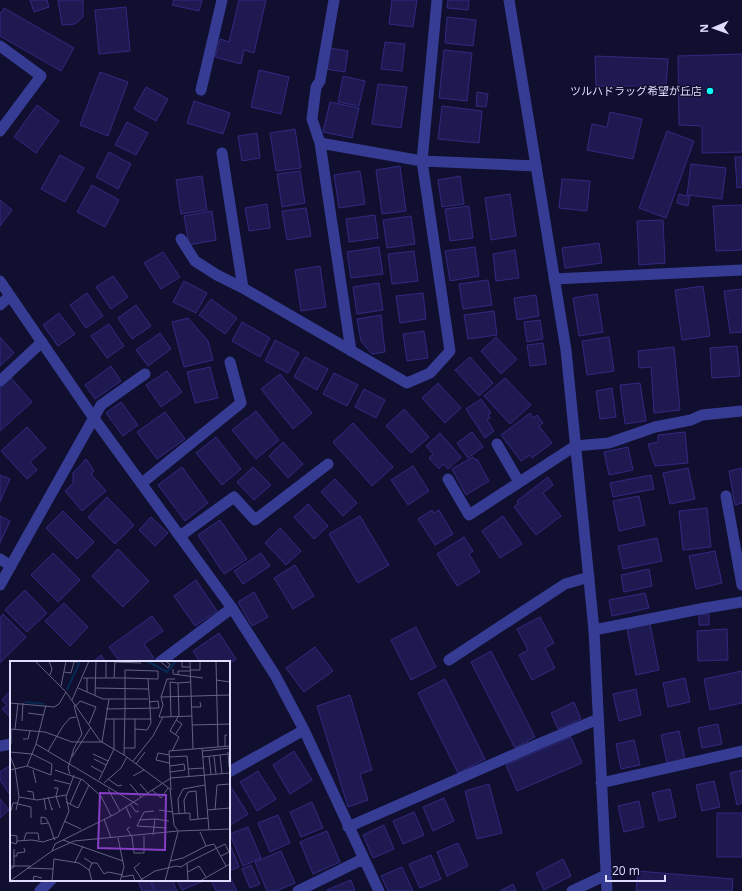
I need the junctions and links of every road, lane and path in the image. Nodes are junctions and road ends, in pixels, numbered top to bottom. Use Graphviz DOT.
graph roads {
  1 [pos="222,0"];
  2 [pos="334,0"];
  3 [pos="437,0"];
  4 [pos="509,0"];
  5 [pos="0,46"];
  6 [pos="201,90"];
  7 [pos="0,131"];
  8 [pos="320,143"];
  9 [pos="222,153"];
  10 [pos="422,161"];
  11 [pos="536,166"];
  12 [pos="181,239"];
  13 [pos="742,270"];
  14 [pos="554,279"];
  15 [pos="0,281"];
  16 [pos="243,288"];
  17 [pos="10,296"];
  18 [pos="0,305"];
  19 [pos="42,342"];
  20 [pos="351,351"];
  21 [pos="230,362"];
  22 [pos="145,374"];
  23 [pos="0,381"];
  24 [pos="742,411"];
  25 [pos="93,417"];
  26 [pos="496,444"];
  27 [pos="575,446"];
  28 [pos="328,464"];
  29 [pos="448,479"];
  30 [pos="520,482"];
  31 [pos="142,483"];
  32 [pos="726,496"];
  33 [pos="180,536"];
  34 [pos="0,559"];
  35 [pos="11,566"];
  36 [pos="589,577"];
  37 [pos="0,585"];
  38 [pos="742,585"];
  39 [pos="742,602"];
  40 [pos="232,608"];
  41 [pos="594,630"];
  42 [pos="450,660"];
  43 [pos="161,661"];
  44 [pos="598,719"];
  45 [pos="304,730"];
  46 [pos="10,744"];
  47 [pos="0,746"];
  48 [pos="742,751"];
  49 [pos="230,771"];
  50 [pos="601,783"];
  51 [pos="348,827"];
  52 [pos="363,858"];
  53 [pos="606,875"];
  54 [pos="50,881"];
  55 [pos="40,891"];
  56 [pos="298,891"];
  57 [pos="379,891"];
  58 [pos="572,891"];
  59 [pos="607,891"];
  1 -- 6 [label="street"];
  2 -- 8 [label="street"];
  3 -- 10 [label="street"];
  4 -- 11 [label="street"];
  5 -- 7 [label="street"];
  8 -- 10 [label="street"];
  8 -- 20 [label="street"];
  9 -- 16 [label="street"];
  10 -- 11 [label="street"];
  10 -- 20 [label="street"];
  11 -- 14 [label="street"];
  12 -- 16 [label="street"];
  13 -- 14 [label="street"];
  14 -- 27 [label="street"];
  15 -- 17 [label="street"];
  16 -- 20 [label="street"];
  17 -- 18 [label="street"];
  17 -- 19 [label="street"];
  19 -- 23 [label="street"];
  19 -- 25 [label="street"];
  21 -- 31 [label="street"];
  22 -- 25 [label="street"];
  24 -- 27 [label="street"];
  25 -- 31 [label="street"];
  25 -- 35 [label="street"];
  26 -- 30 [label="street"];
  27 -- 30 [label="street"];
  27 -- 36 [label="street"];
  28 -- 33 [label="street"];
  29 -- 30 [label="street"];
  31 -- 33 [label="street"];
  32 -- 38 [label="street"];
  33 -- 40 [label="street"];
  34 -- 35 [label="street"];
  35 -- 37 [label="street"];
  36 -- 41 [label="street"];
  36 -- 42 [label="street"];
  39 -- 41 [label="street"];
  40 -- 43 [label="street"];
  40 -- 45 [label="street"];
  41 -- 44 [label="street"];
  44 -- 50 [label="street"];
  44 -- 51 [label="street"];
  45 -- 49 [label="street"];
  45 -- 51 [label="street"];
  46 -- 47 [label="street"];
  48 -- 50 [label="street"];
  50 -- 53 [label="street"];
  51 -- 52 [label="street"];
  52 -- 56 [label="street"];
  52 -- 57 [label="street"];
  53 -- 58 [label="street"];
  53 -- 59 [label="street"];
  54 -- 55 [label="street"];
}
